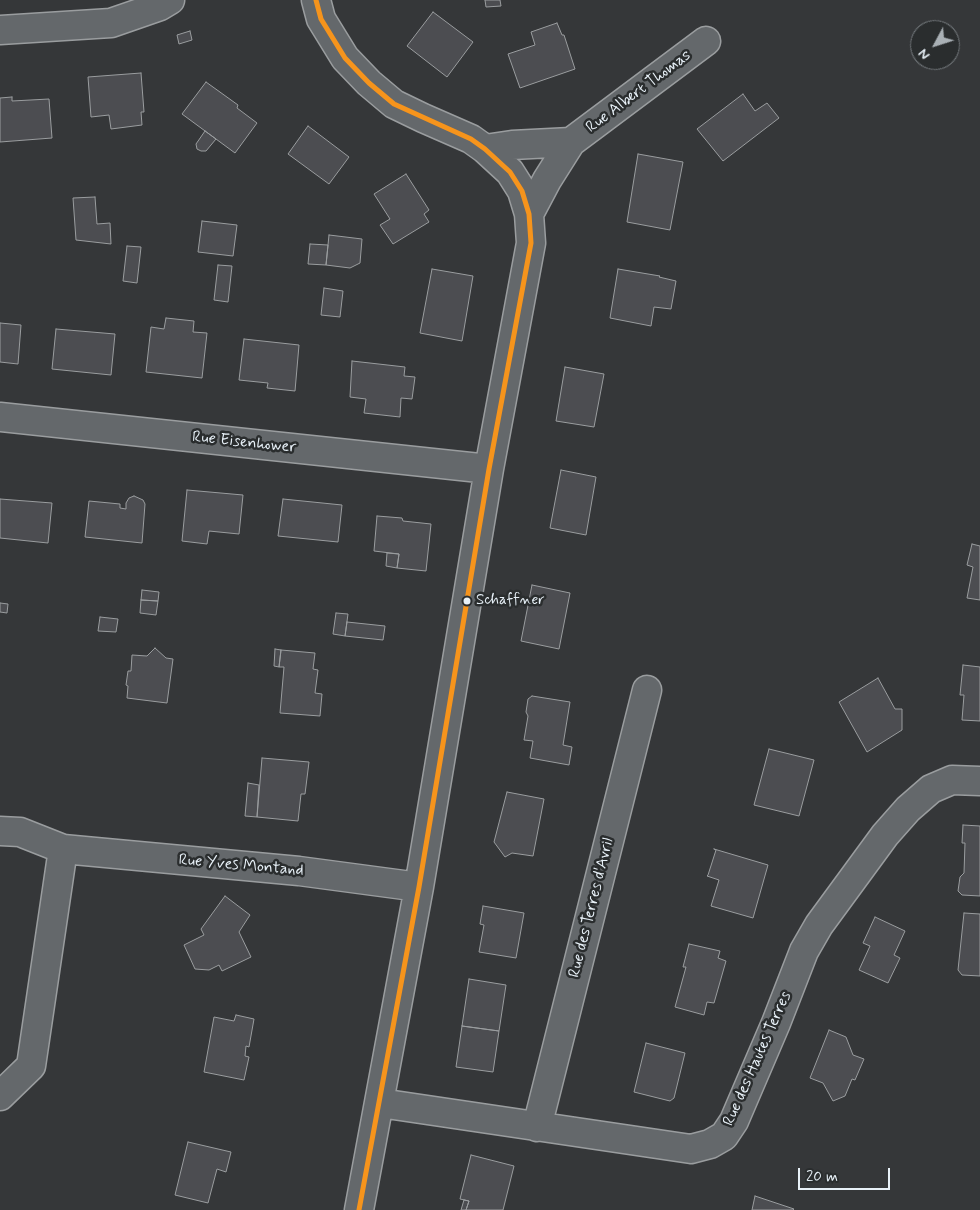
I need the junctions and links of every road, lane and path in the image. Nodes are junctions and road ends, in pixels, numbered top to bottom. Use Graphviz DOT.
graph roads {
  1 [pos="170,0"];
  2 [pos="316,0"];
  3 [pos="0,30"];
  4 [pos="706,41"];
  5 [pos="571,142"];
  6 [pos="485,149"];
  7 [pos="529,214"];
  8 [pos="0,417"];
  9 [pos="489,469"];
  10 [pos="648,690"];
  11 [pos="980,782"];
  12 [pos="0,831"];
  13 [pos="63,849"];
  14 [pos="419,887"];
  15 [pos="0,1096"];
  16 [pos="380,1103"];
  17 [pos="537,1127"];
  18 [pos="359,1210"];
  1 -- 3 [label="street"];
  2 -- 6 [label="street"];
  4 -- 5 [label="street, Rue Albert Thomas"];
  5 -- 6 [label="street, Rue Albert Thomas"];
  5 -- 7 [label="street, Rue Albert Thomas"];
  6 -- 7 [label="street"];
  7 -- 9 [label="street"];
  8 -- 9 [label="street, Rue Eisenhower"];
  9 -- 14 [label="street"];
  10 -- 17 [label="street, Rue des Terres d'Avril"];
  11 -- 17 [label="street, Rue des Hautes Terres"];
  12 -- 13 [label="street, Rue Yves Montand"];
  13 -- 14 [label="street, Rue Yves Montand"];
  13 -- 15 [label="street"];
  14 -- 16 [label="street"];
  16 -- 17 [label="street, Rue des Hautes Terres"];
  16 -- 18 [label="street"];
}
